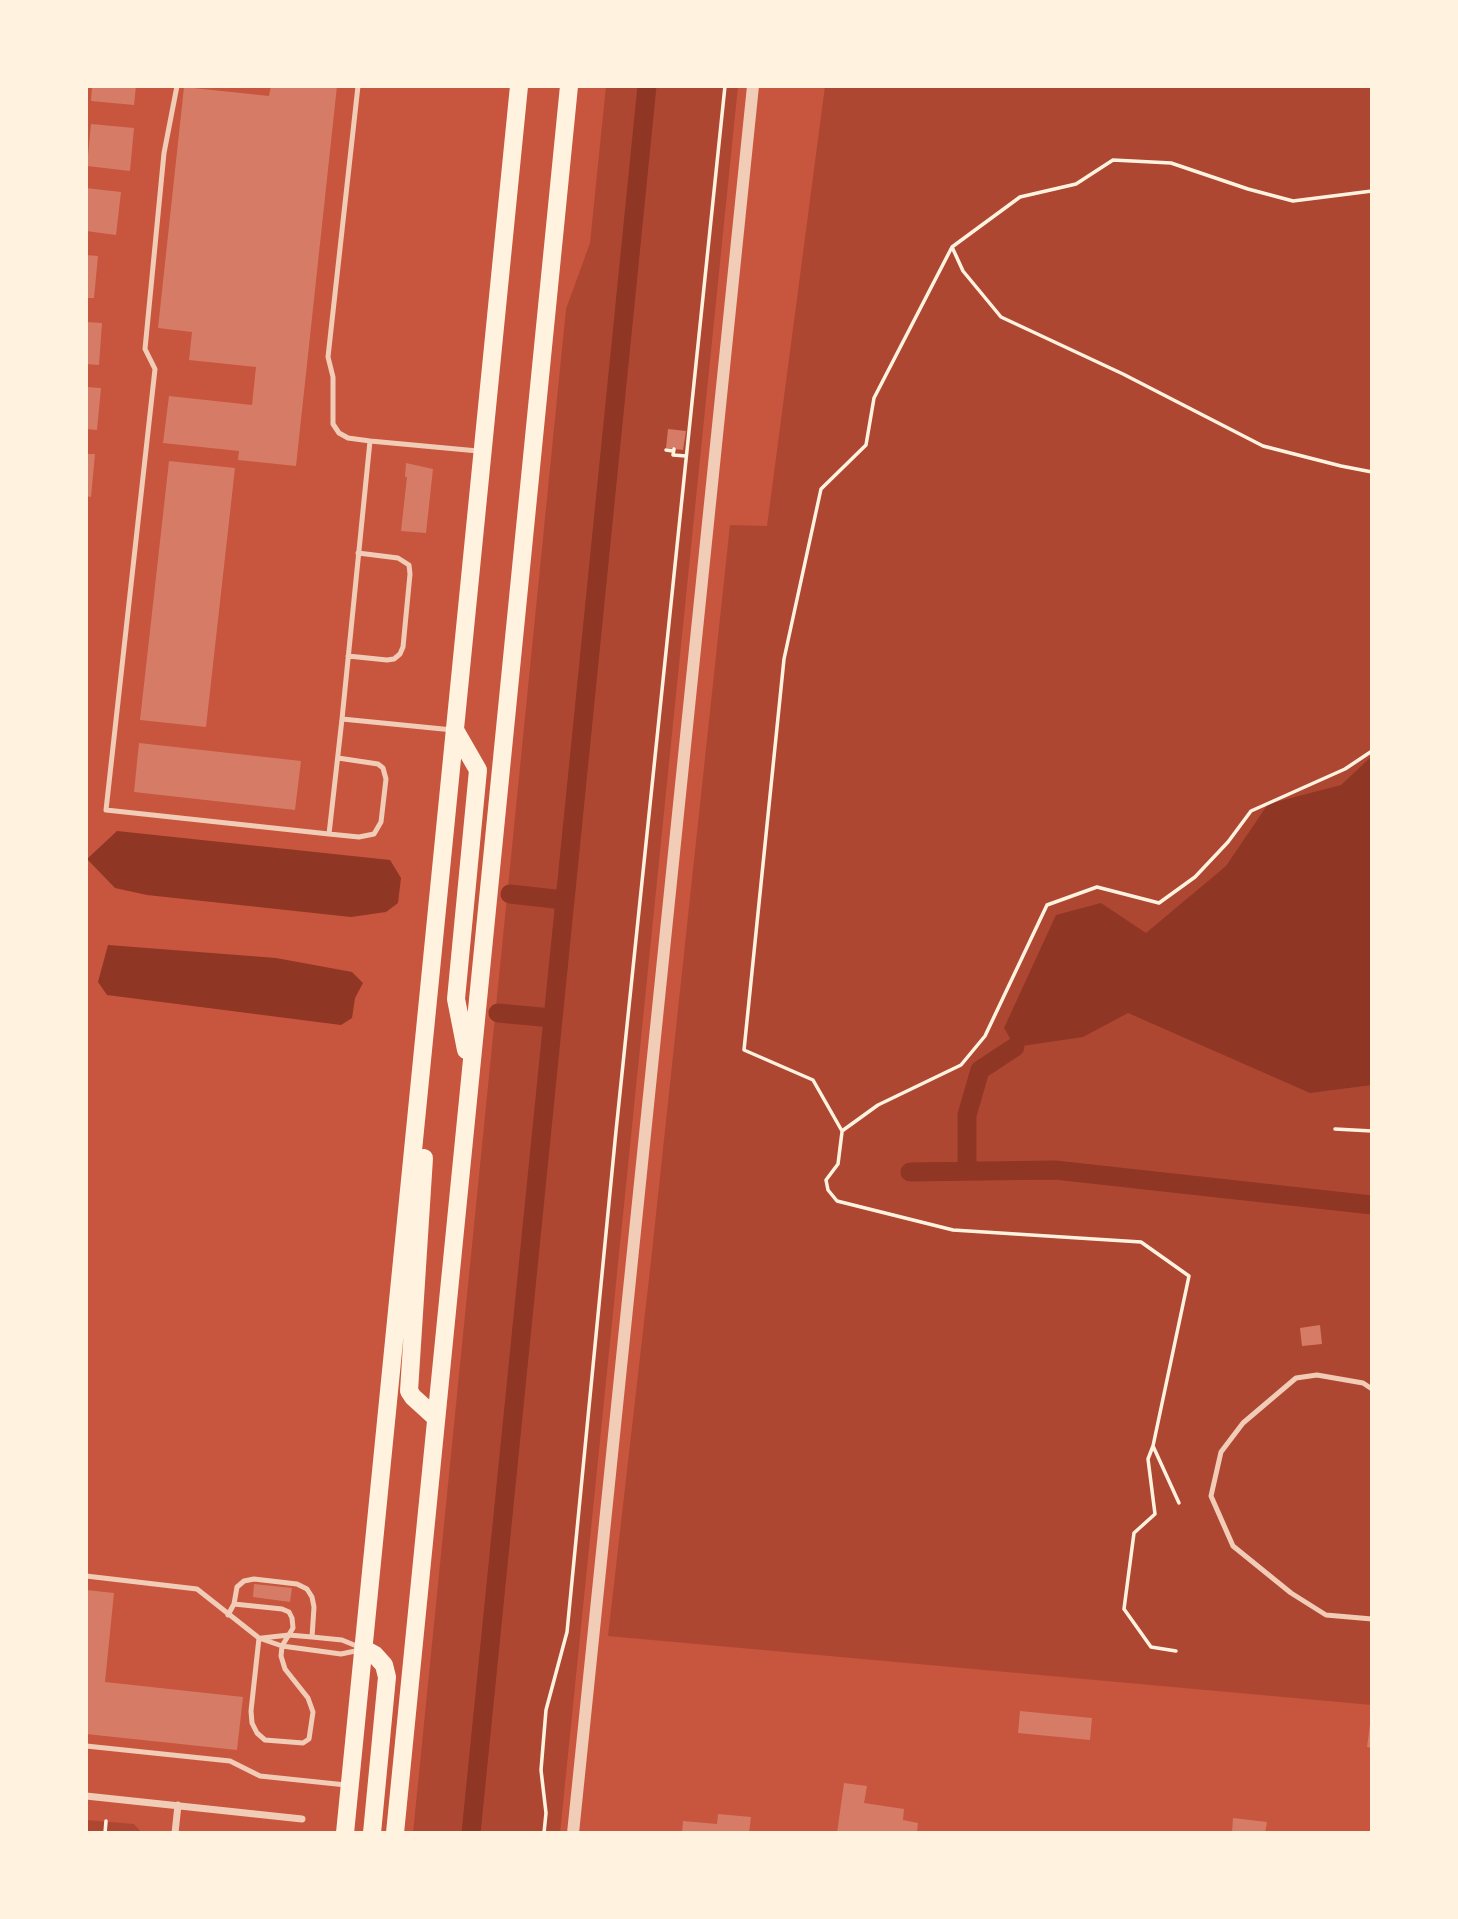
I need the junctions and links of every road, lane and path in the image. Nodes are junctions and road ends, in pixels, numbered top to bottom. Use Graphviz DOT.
graph roads {
  1 [pos="177,86"];
  2 [pos="358,86"];
  3 [pos="519,86"];
  4 [pos="569,86"];
  5 [pos="725,86"];
  6 [pos="753,86"];
  7 [pos="1372,191"];
  8 [pos="952,247"];
  9 [pos="370,441"];
  10 [pos="666,450"];
  11 [pos="484,452"];
  12 [pos="686,456"];
  13 [pos="1372,472"];
  14 [pos="359,553"];
  15 [pos="348,656"];
  16 [pos="342,719"];
  17 [pos="455,730"];
  18 [pos="1372,751"];
  19 [pos="338,758"];
  20 [pos="330,834"];
  21 [pos="470,1067"];
  22 [pos="417,1116"];
  23 [pos="1335,1129"];
  24 [pos="842,1131"];
  25 [pos="1372,1131"];
  26 [pos="1372,1389"];
  27 [pos="435,1416"];
  28 [pos="1153,1446"];
  29 [pos="1179,1503"];
  30 [pos="86,1576"];
  31 [pos="234,1604"];
  32 [pos="229,1615"];
  33 [pos="1372,1619"];
  34 [pos="289,1635"];
  35 [pos="312,1637"];
  36 [pos="259,1638"];
  37 [pos="282,1646"];
  38 [pos="364,1649"];
  39 [pos="1176,1651"];
  40 [pos="86,1746"];
  41 [pos="349,1786"];
  42 [pos="86,1796"];
  43 [pos="178,1805"];
  44 [pos="302,1819"];
  45 [pos="106,1821"];
  46 [pos="104,1833"];
  47 [pos="175,1833"];
  48 [pos="345,1833"];
  49 [pos="372,1833"];
  50 [pos="394,1833"];
  51 [pos="544,1833"];
  52 [pos="573,1833"];
  1 -- 20 [label="lane"];
  2 -- 9 [label="lane"];
  3 -- 11 [label="main road"];
  4 -- 21 [label="main road"];
  5 -- 12 [label="path"];
  6 -- 52 [label="street"];
  7 -- 8 [label="path"];
  8 -- 13 [label="path"];
  8 -- 24 [label="path"];
  9 -- 11 [label="lane"];
  9 -- 14 [label="lane"];
  10 -- 12 [label="path"];
  11 -- 17 [label="main road"];
  12 -- 51 [label="path"];
  14 -- 15 [label="lane"];
  14 -- 15 [label="lane"];
  15 -- 16 [label="lane"];
  16 -- 17 [label="lane"];
  16 -- 19 [label="lane"];
  17 -- 21 [label="main road"];
  17 -- 22 [label="main road"];
  18 -- 24 [label="path"];
  19 -- 20 [label="lane"];
  19 -- 20 [label="lane"];
  21 -- 27 [label="main road"];
  22 -- 27 [label="main road"];
  22 -- 38 [label="main road"];
  23 -- 25 [label="path"];
  24 -- 28 [label="path"];
  26 -- 33 [label="lane"];
  27 -- 50 [label="main road"];
  28 -- 29 [label="path"];
  28 -- 39 [label="path"];
  30 -- 32 [label="lane"];
  31 -- 32 [label="lane"];
  31 -- 34 [label="lane"];
  31 -- 35 [label="lane"];
  32 -- 36 [label="lane"];
  34 -- 35 [label="lane"];
  34 -- 36 [label="lane"];
  34 -- 37 [label="lane"];
  35 -- 38 [label="lane"];
  36 -- 37 [label="lane"];
  36 -- 37 [label="lane"];
  37 -- 38 [label="lane"];
  38 -- 41 [label="main road"];
  38 -- 49 [label="main road"];
  40 -- 41 [label="lane"];
  41 -- 48 [label="main road"];
  42 -- 43 [label="street"];
  43 -- 44 [label="street"];
  43 -- 47 [label="street"];
  45 -- 46 [label="path"];
}
